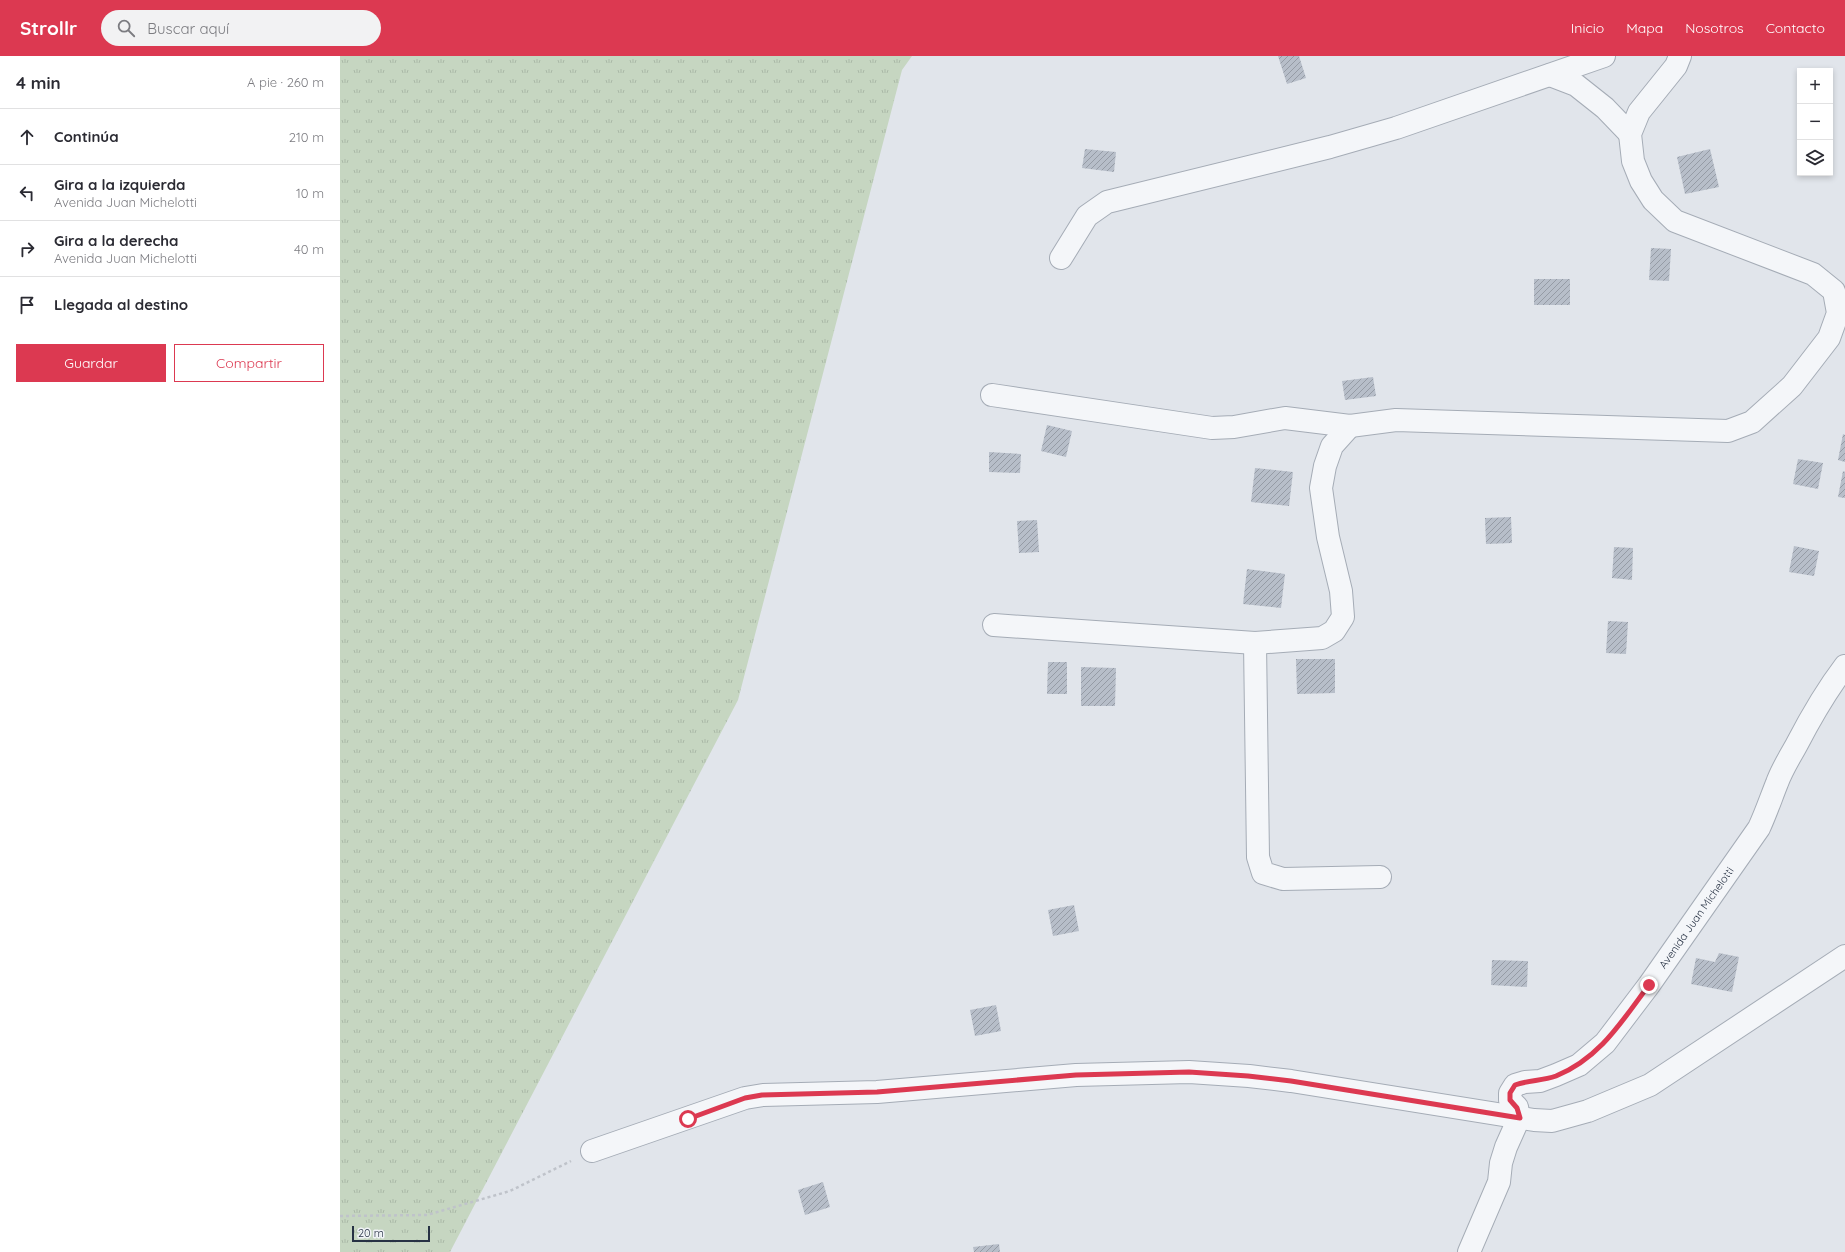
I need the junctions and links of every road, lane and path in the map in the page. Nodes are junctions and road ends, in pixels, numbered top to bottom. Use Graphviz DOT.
graph roads {
  1 [pos="1604,56"];
  2 [pos="1680,56"];
  3 [pos="1550,75"];
  4 [pos="1630,134"];
  5 [pos="1061,258"];
  6 [pos="1839,293"];
  7 [pos="992,395"];
  8 [pos="1350,426"];
  9 [pos="994,625"];
  10 [pos="1255,643"];
  11 [pos="1845,666"];
  12 [pos="1380,877"];
  13 [pos="1845,956"];
  14 [pos="1520,1118"];
  15 [pos="592,1151"];
  16 [pos="340,1216"];
  17 [pos="1469,1252"];
  1 -- 3 [label="street"];
  2 -- 4 [label="street"];
  3 -- 4 [label="street"];
  3 -- 5 [label="street"];
  4 -- 6 [label="street"];
  6 -- 8 [label="street"];
  7 -- 8 [label="street"];
  8 -- 10 [label="street"];
  9 -- 10 [label="street"];
  10 -- 12 [label="street"];
  11 -- 14 [label="street, Avenida Juan Michelotti"];
  13 -- 14 [label="street"];
  14 -- 15 [label="street"];
  14 -- 17 [label="street"];
  15 -- 16 [label="path"];
}
